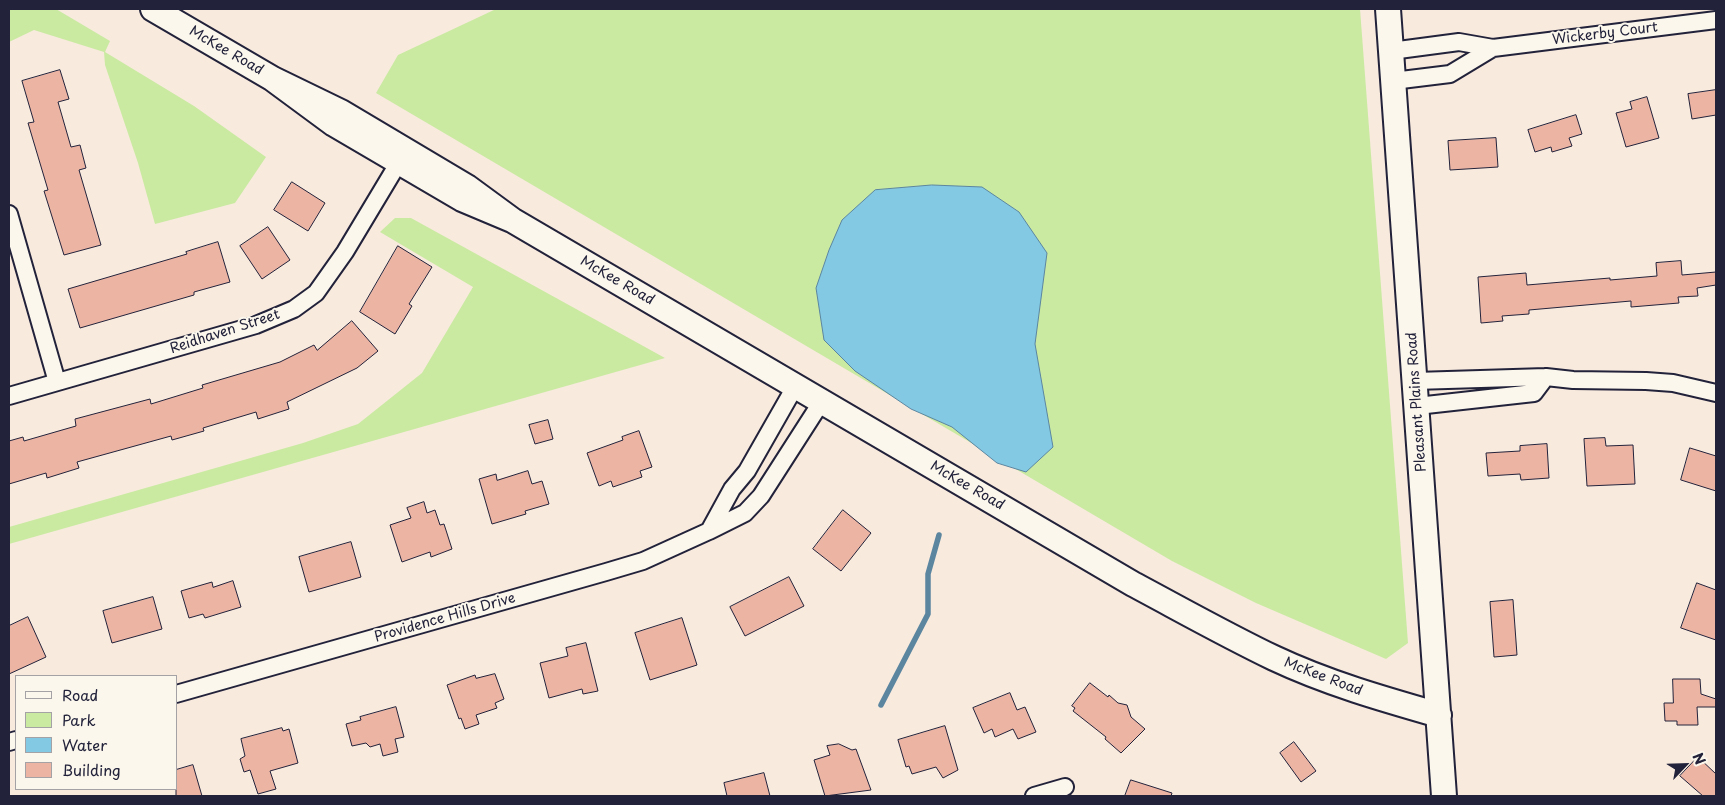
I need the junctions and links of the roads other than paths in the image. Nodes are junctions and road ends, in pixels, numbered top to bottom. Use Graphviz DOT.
graph roads {
  1 [pos="153,9"];
  2 [pos="1388,9"];
  3 [pos="1716,20"];
  4 [pos="1493,48"];
  5 [pos="1391,51"];
  6 [pos="273,79"];
  7 [pos="1393,82"];
  8 [pos="399,162"];
  9 [pos="9,214"];
  10 [pos="512,220"];
  11 [pos="1546,377"];
  12 [pos="1415,381"];
  13 [pos="57,382"];
  14 [pos="796,385"];
  15 [pos="1716,394"];
  16 [pos="9,396"];
  17 [pos="822,400"];
  18 [pos="1417,406"];
  19 [pos="709,531"];
  20 [pos="178,693"];
  21 [pos="1439,714"];
  22 [pos="1065,787"];
  23 [pos="1034,796"];
  24 [pos="1444,796"];
  1 -- 6 [label="street, McKee Road"];
  2 -- 5 [label="street, Pleasant Plains Road"];
  3 -- 4 [label="street, Wickerby Court"];
  4 -- 5 [label="street, Wickerby Court"];
  4 -- 7 [label="street, Wickerby Court"];
  5 -- 7 [label="street, Pleasant Plains Road"];
  6 -- 8 [label="street, McKee Road"];
  6 -- 10 [label="street, McKee Road"];
  7 -- 12 [label="street, Pleasant Plains Road"];
  8 -- 10 [label="street, McKee Road"];
  8 -- 13 [label="street, Reidhaven Street"];
  9 -- 13 [label="street"];
  10 -- 14 [label="street, McKee Road"];
  11 -- 12 [label="street"];
  11 -- 15 [label="street"];
  11 -- 18 [label="street"];
  12 -- 18 [label="street, Pleasant Plains Road"];
  13 -- 16 [label="street, Reidhaven Street"];
  14 -- 17 [label="street, McKee Road"];
  14 -- 19 [label="street"];
  17 -- 19 [label="street, Providence Hills Drive"];
  17 -- 21 [label="street, McKee Road"];
  18 -- 21 [label="street, Pleasant Plains Road"];
  19 -- 20 [label="street, Providence Hills Drive"];
  21 -- 24 [label="street, Pleasant Plains Road"];
  22 -- 23 [label="street"];
}
